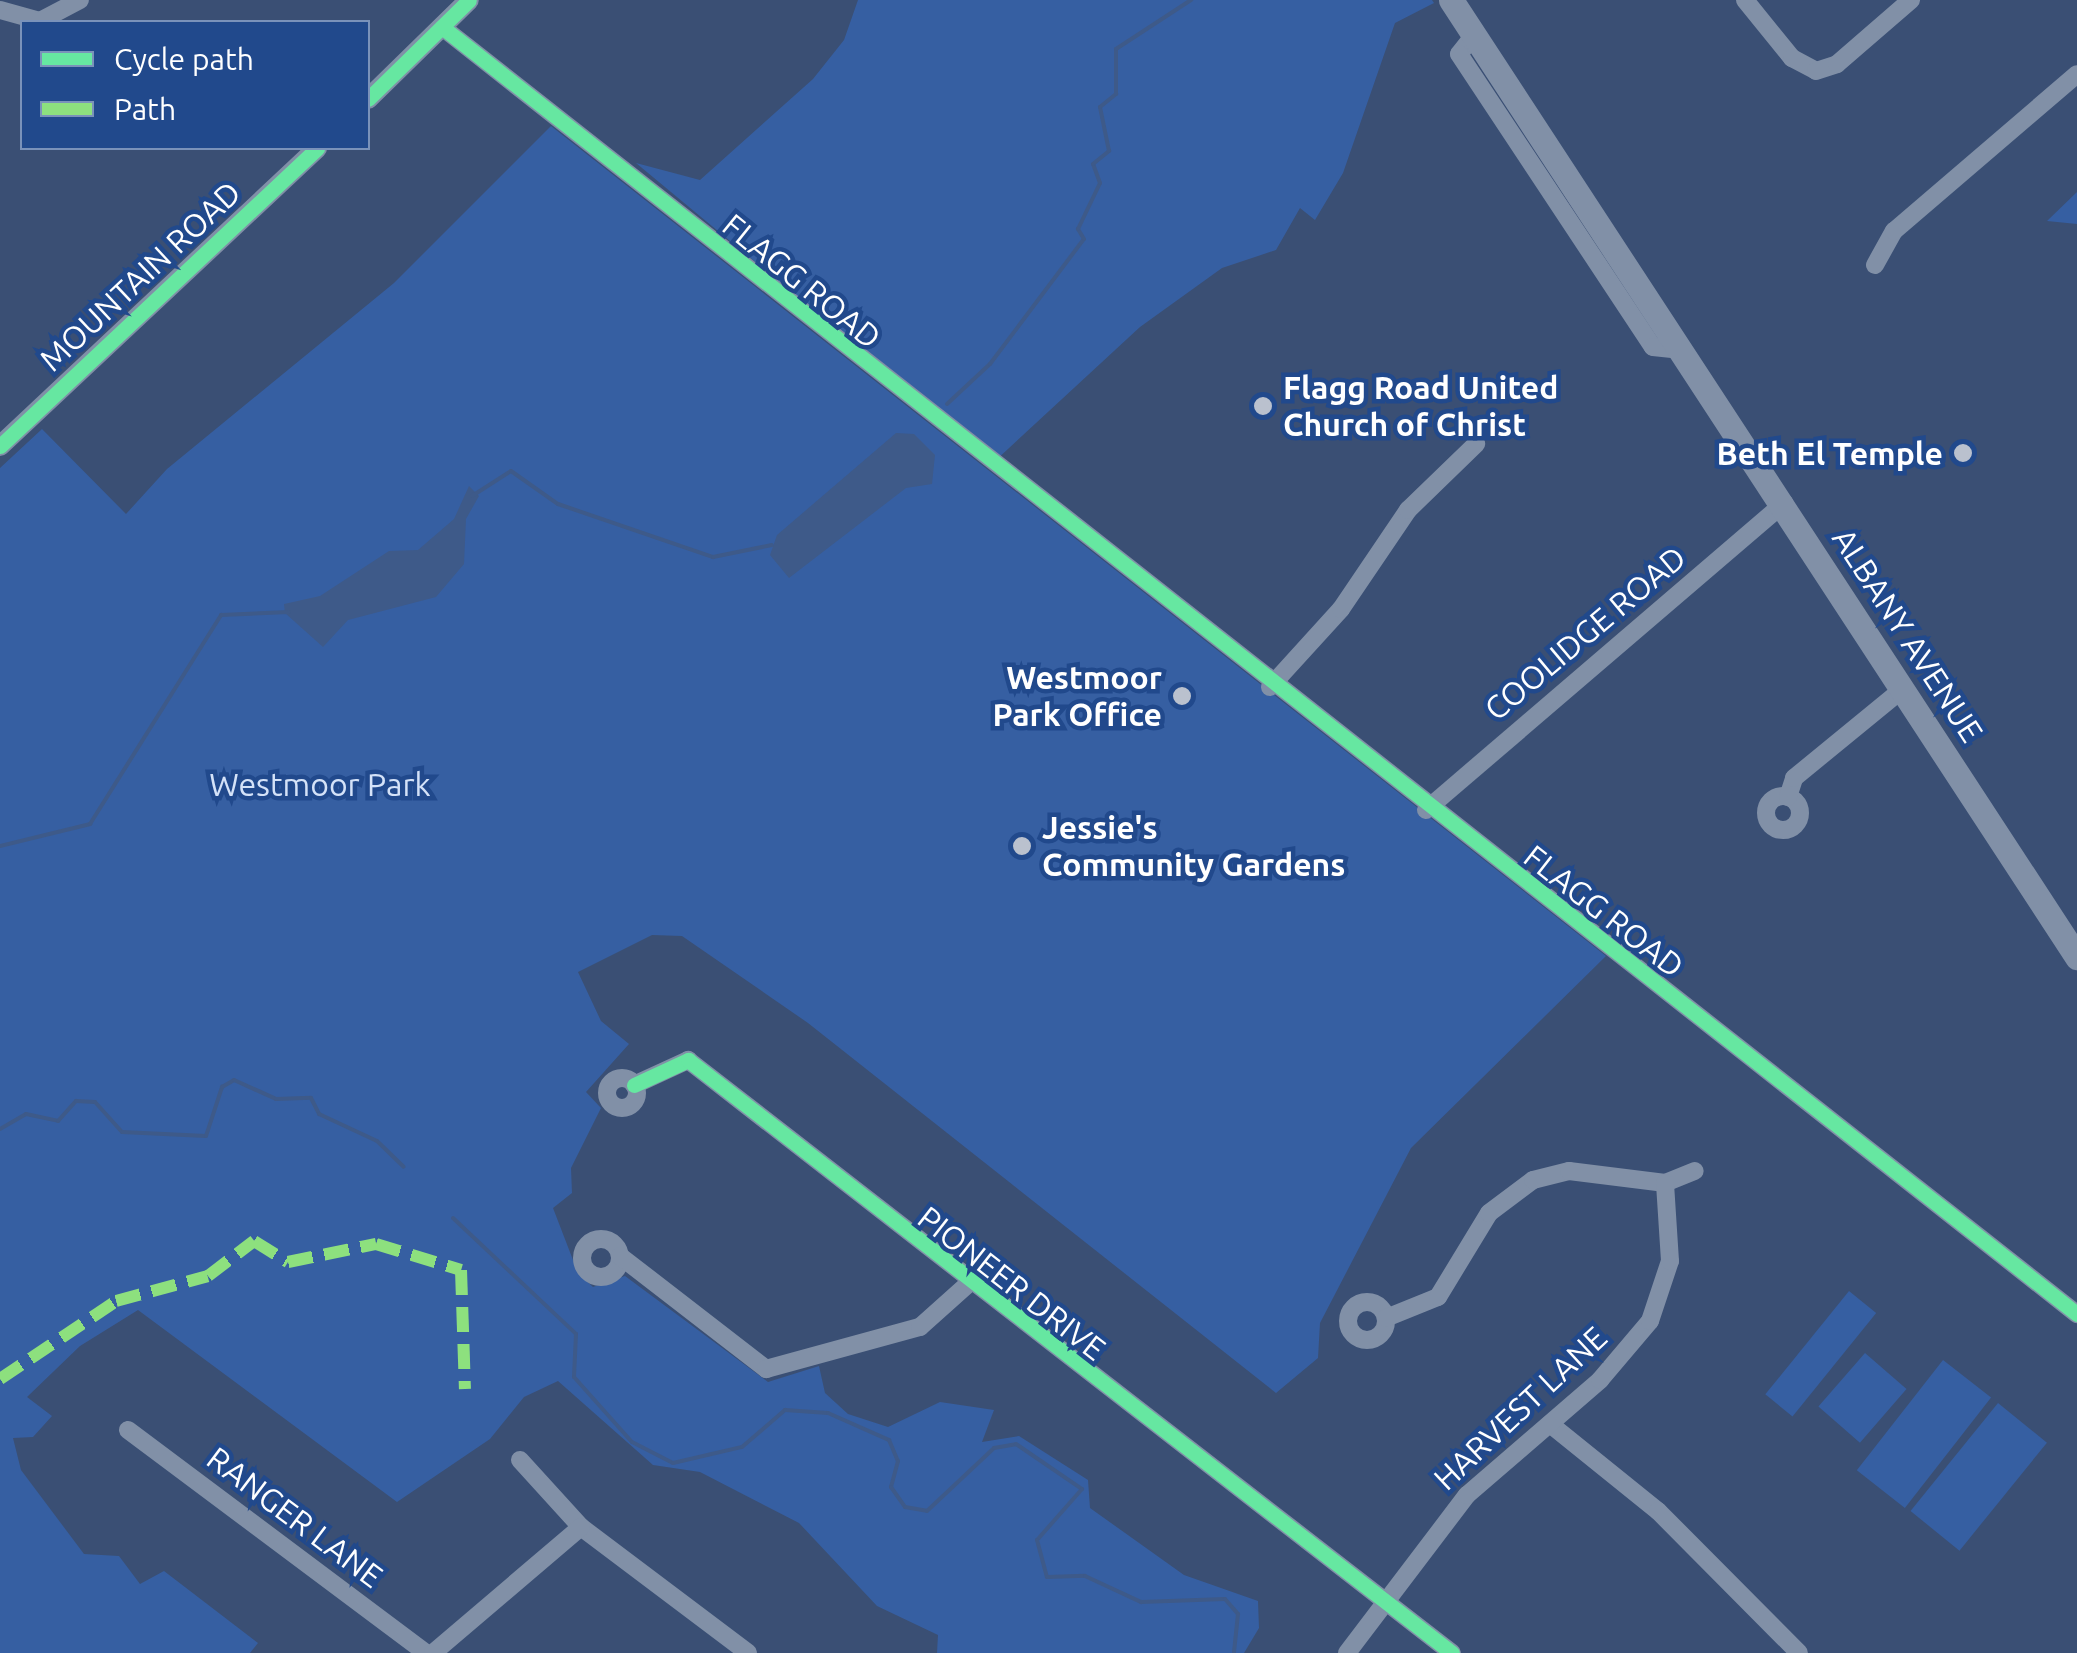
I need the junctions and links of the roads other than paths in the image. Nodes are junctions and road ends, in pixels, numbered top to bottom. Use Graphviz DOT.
graph roads {
  1 [pos="80,0"];
  2 [pos="469,0"];
  3 [pos="1451,0"];
  4 [pos="1746,0"];
  5 [pos="1911,0"];
  6 [pos="0,10"];
  7 [pos="442,27"];
  8 [pos="2077,74"];
  9 [pos="370,97"];
  10 [pos="315,150"];
  11 [pos="1875,266"];
  12 [pos="1476,444"];
  13 [pos="0,446"];
  14 [pos="1784,504"];
  15 [pos="1270,687"];
  16 [pos="1904,688"];
  17 [pos="1788,797"];
  18 [pos="1426,810"];
  19 [pos="2077,957"];
  20 [pos="634,1085"];
  21 [pos="1695,1170"];
  22 [pos="1666,1183"];
  23 [pos="620,1256"];
  24 [pos="967,1285"];
  25 [pos="2077,1314"];
  26 [pos="1386,1318"];
  27 [pos="1550,1424"];
  28 [pos="128,1430"];
  29 [pos="520,1460"];
  30 [pos="581,1527"];
  31 [pos="1381,1599"];
  32 [pos="429,1653"];
  33 [pos="748,1653"];
  34 [pos="1348,1653"];
  35 [pos="1452,1653"];
  36 [pos="1800,1653"];
  1 -- 6 [label="street"];
  2 -- 7 [label="main road"];
  3 -- 14 [label="highway, ALBANY AVENUE"];
  4 -- 5 [label="street"];
  7 -- 9 [label="main road"];
  7 -- 15 [label="street, FLAGG ROAD"];
  8 -- 11 [label="street"];
  10 -- 13 [label="main road, MOUNTAIN ROAD"];
  12 -- 15 [label="street"];
  14 -- 16 [label="highway, ALBANY AVENUE"];
  14 -- 18 [label="street, COOLIDGE ROAD"];
  15 -- 18 [label="street, FLAGG ROAD"];
  16 -- 17 [label="street"];
  16 -- 19 [label="highway, ALBANY AVENUE"];
  18 -- 25 [label="street, FLAGG ROAD"];
  20 -- 24 [label="street, PIONEER DRIVE"];
  21 -- 22 [label="street"];
  22 -- 26 [label="street"];
  22 -- 27 [label="street, HARVEST LANE"];
  23 -- 24 [label="street"];
  24 -- 31 [label="street, PIONEER DRIVE"];
  27 -- 31 [label="street, HARVEST LANE"];
  27 -- 36 [label="street"];
  28 -- 32 [label="street, RANGER LANE"];
  29 -- 30 [label="street"];
  30 -- 32 [label="street"];
  30 -- 33 [label="street"];
  31 -- 34 [label="street, HARVEST LANE"];
  31 -- 35 [label="street, PIONEER DRIVE"];
}
